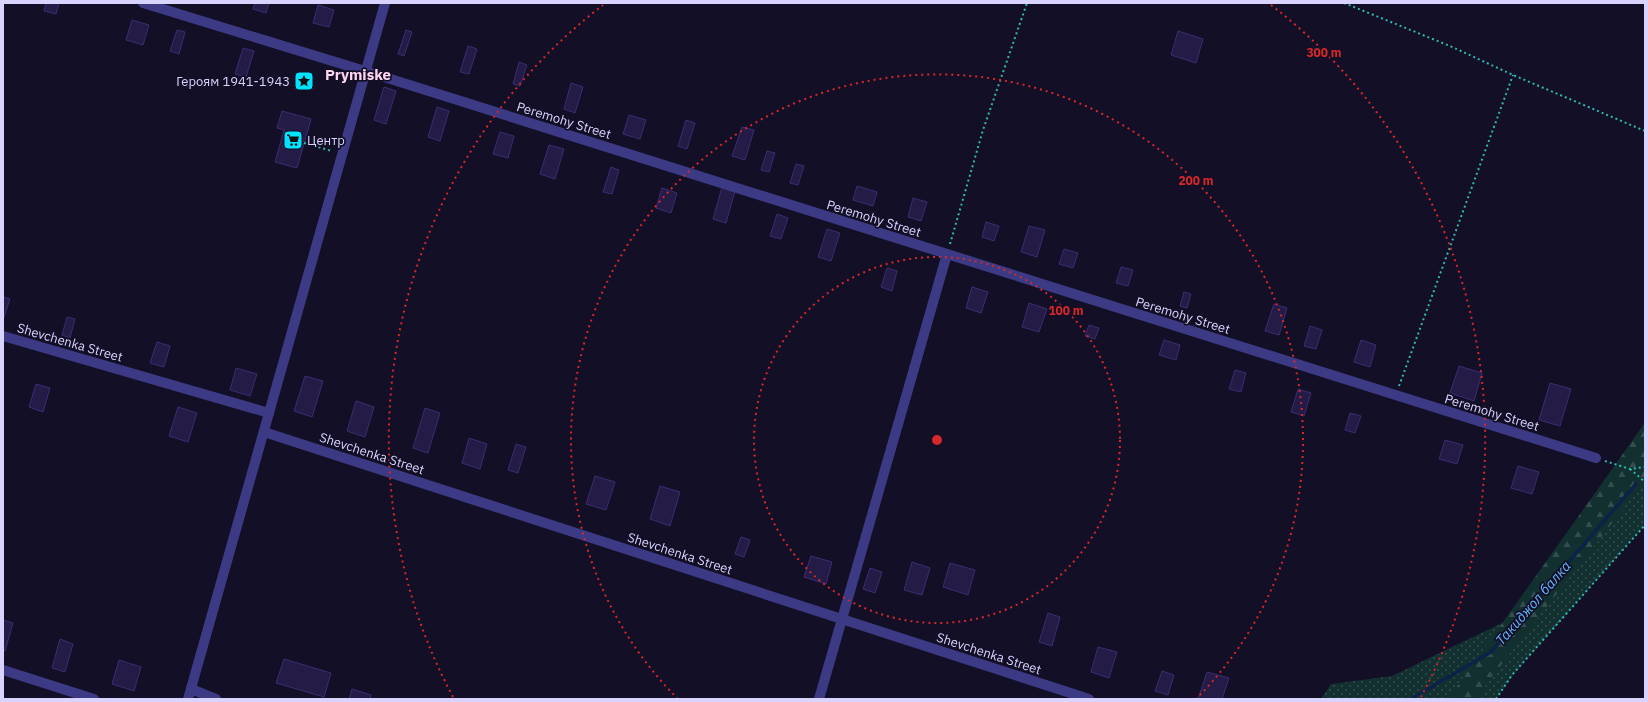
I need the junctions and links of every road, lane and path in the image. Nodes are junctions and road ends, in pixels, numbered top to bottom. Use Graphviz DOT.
graph roads {
  1 [pos="143,3"];
  2 [pos="385,3"];
  3 [pos="1027,3"];
  4 [pos="1344,3"];
  5 [pos="365,72"];
  6 [pos="1513,75"];
  7 [pos="1645,131"];
  8 [pos="304,144"];
  9 [pos="342,154"];
  10 [pos="947,254"];
  11 [pos="3,336"];
  12 [pos="1396,395"];
  13 [pos="269,413"];
  14 [pos="264,432"];
  15 [pos="1596,458"];
  16 [pos="1645,467"];
  17 [pos="1630,469"];
  18 [pos="1645,482"];
  19 [pos="1645,525"];
  20 [pos="843,619"];
  21 [pos="3,670"];
  22 [pos="190,694"];
  23 [pos="94,699"];
  24 [pos="216,699"];
  25 [pos="819,699"];
  26 [pos="1089,699"];
  27 [pos="1496,699"];
  1 -- 5 [label="street, Peremohy Street"];
  2 -- 5 [label="street"];
  3 -- 10 [label="path"];
  4 -- 6 [label="path"];
  5 -- 9 [label="street"];
  5 -- 10 [label="street, Peremohy Street"];
  6 -- 7 [label="path"];
  6 -- 12 [label="path"];
  8 -- 9 [label="path"];
  9 -- 13 [label="street"];
  10 -- 12 [label="street, Peremohy Street"];
  10 -- 20 [label="street"];
  11 -- 13 [label="street, Shevchenka Street"];
  12 -- 15 [label="street, Peremohy Street"];
  13 -- 14 [label="street"];
  14 -- 20 [label="street, Shevchenka Street"];
  14 -- 22 [label="street"];
  15 -- 17 [label="path"];
  16 -- 17 [label="path"];
  17 -- 18 [label="path"];
  19 -- 27 [label="path"];
  20 -- 25 [label="street"];
  20 -- 26 [label="street, Shevchenka Street"];
  21 -- 23 [label="street"];
  22 -- 24 [label="street"];
}
